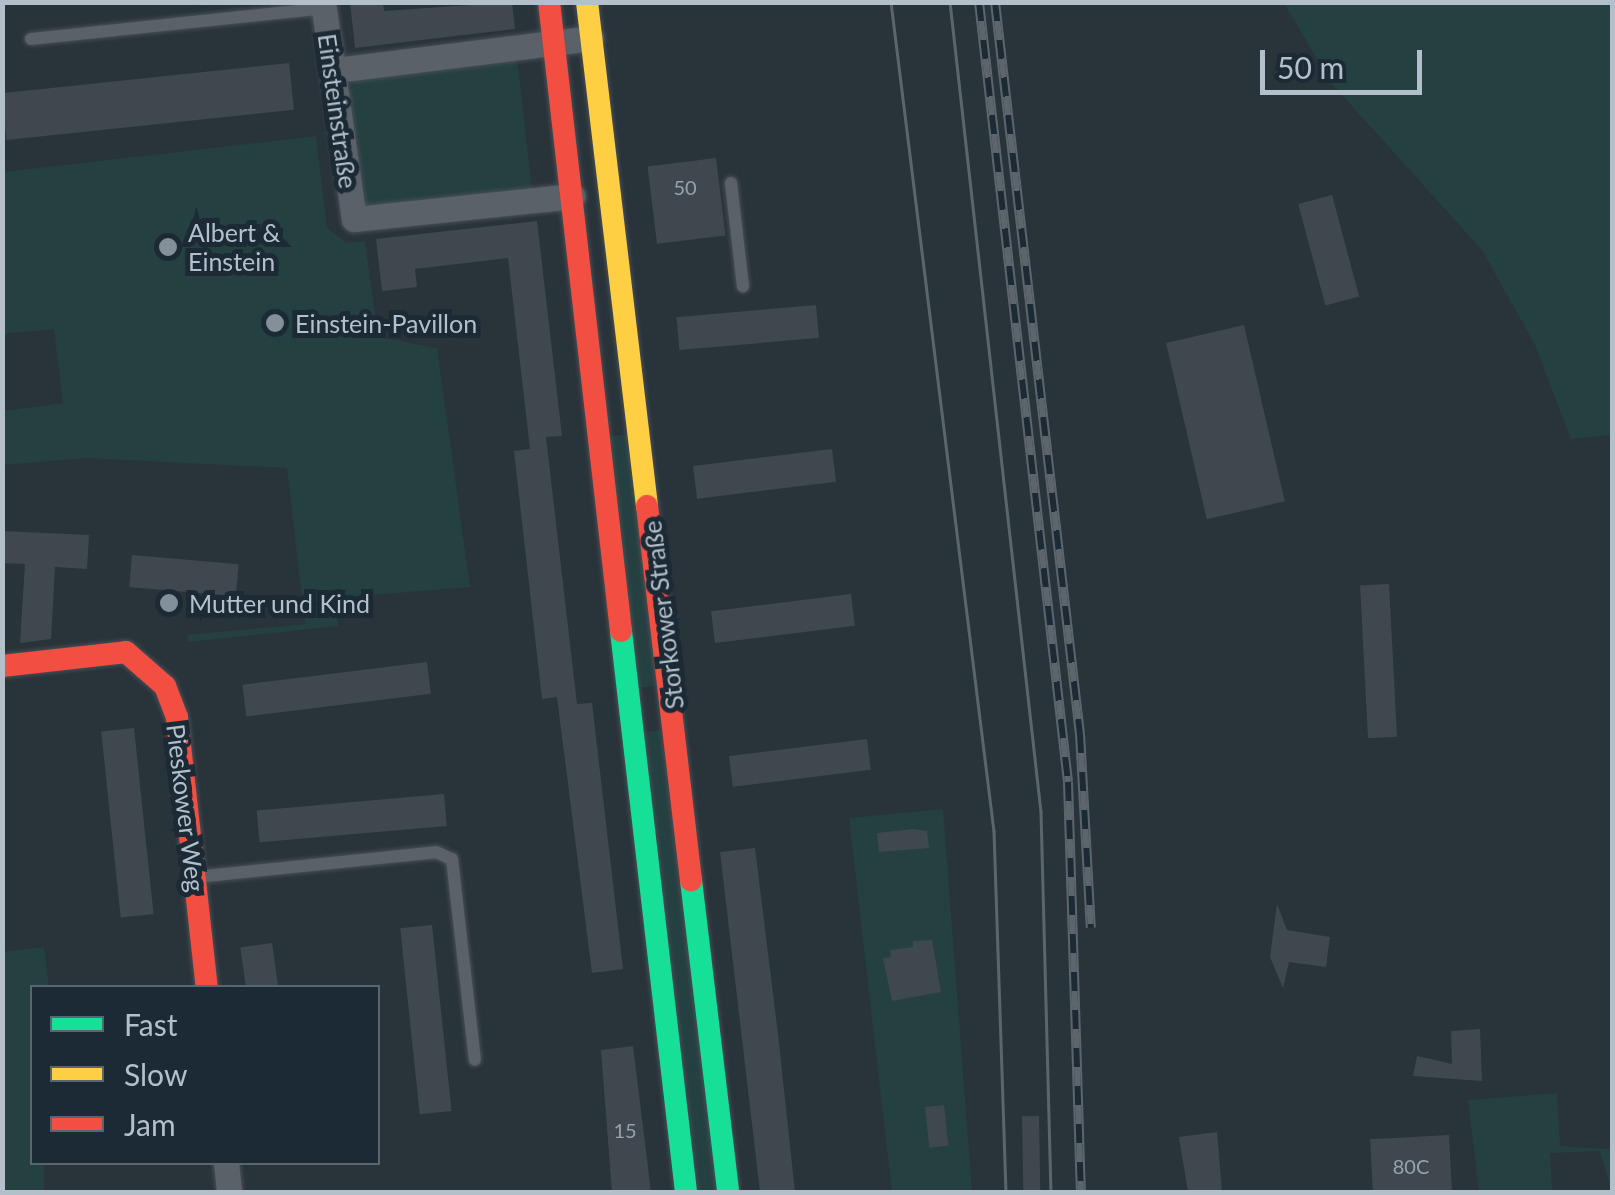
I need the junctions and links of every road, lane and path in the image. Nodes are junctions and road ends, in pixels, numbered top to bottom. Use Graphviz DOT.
graph roads {
  1 [pos="549,2"];
  2 [pos="587,2"];
  3 [pos="323,5"];
  4 [pos="591,38"];
  5 [pos="30,39"];
  6 [pos="555,45"];
  7 [pos="335,70"];
  8 [pos="731,184"];
  9 [pos="572,196"];
  10 [pos="743,286"];
  11 [pos="2,666"];
  12 [pos="653,707"];
  13 [pos="195,876"];
  14 [pos="207,985"];
  15 [pos="475,1060"];
  16 [pos="226,1165"];
  17 [pos="230,1192"];
  18 [pos="686,1192"];
  19 [pos="728,1192"];
  1 -- 6 [label="street, Storkower Straße"];
  2 -- 4 [label="street, Storkower Straße"];
  3 -- 5 [label="lane"];
  3 -- 7 [label="street, Einsteinstraße"];
  4 -- 6 [label="street"];
  4 -- 12 [label="street, Storkower Straße"];
  6 -- 7 [label="street"];
  6 -- 9 [label="street, Storkower Straße"];
  7 -- 9 [label="street, Einsteinstraße"];
  8 -- 10 [label="lane"];
  9 -- 12 [label="street, Storkower Straße"];
  11 -- 13 [label="street, Pieskower Weg"];
  12 -- 18 [label="street, Storkower Straße"];
  12 -- 19 [label="street, Storkower Straße"];
  13 -- 14 [label="street, Pieskower Weg"];
  13 -- 15 [label="lane"];
  16 -- 17 [label="street"];
}
